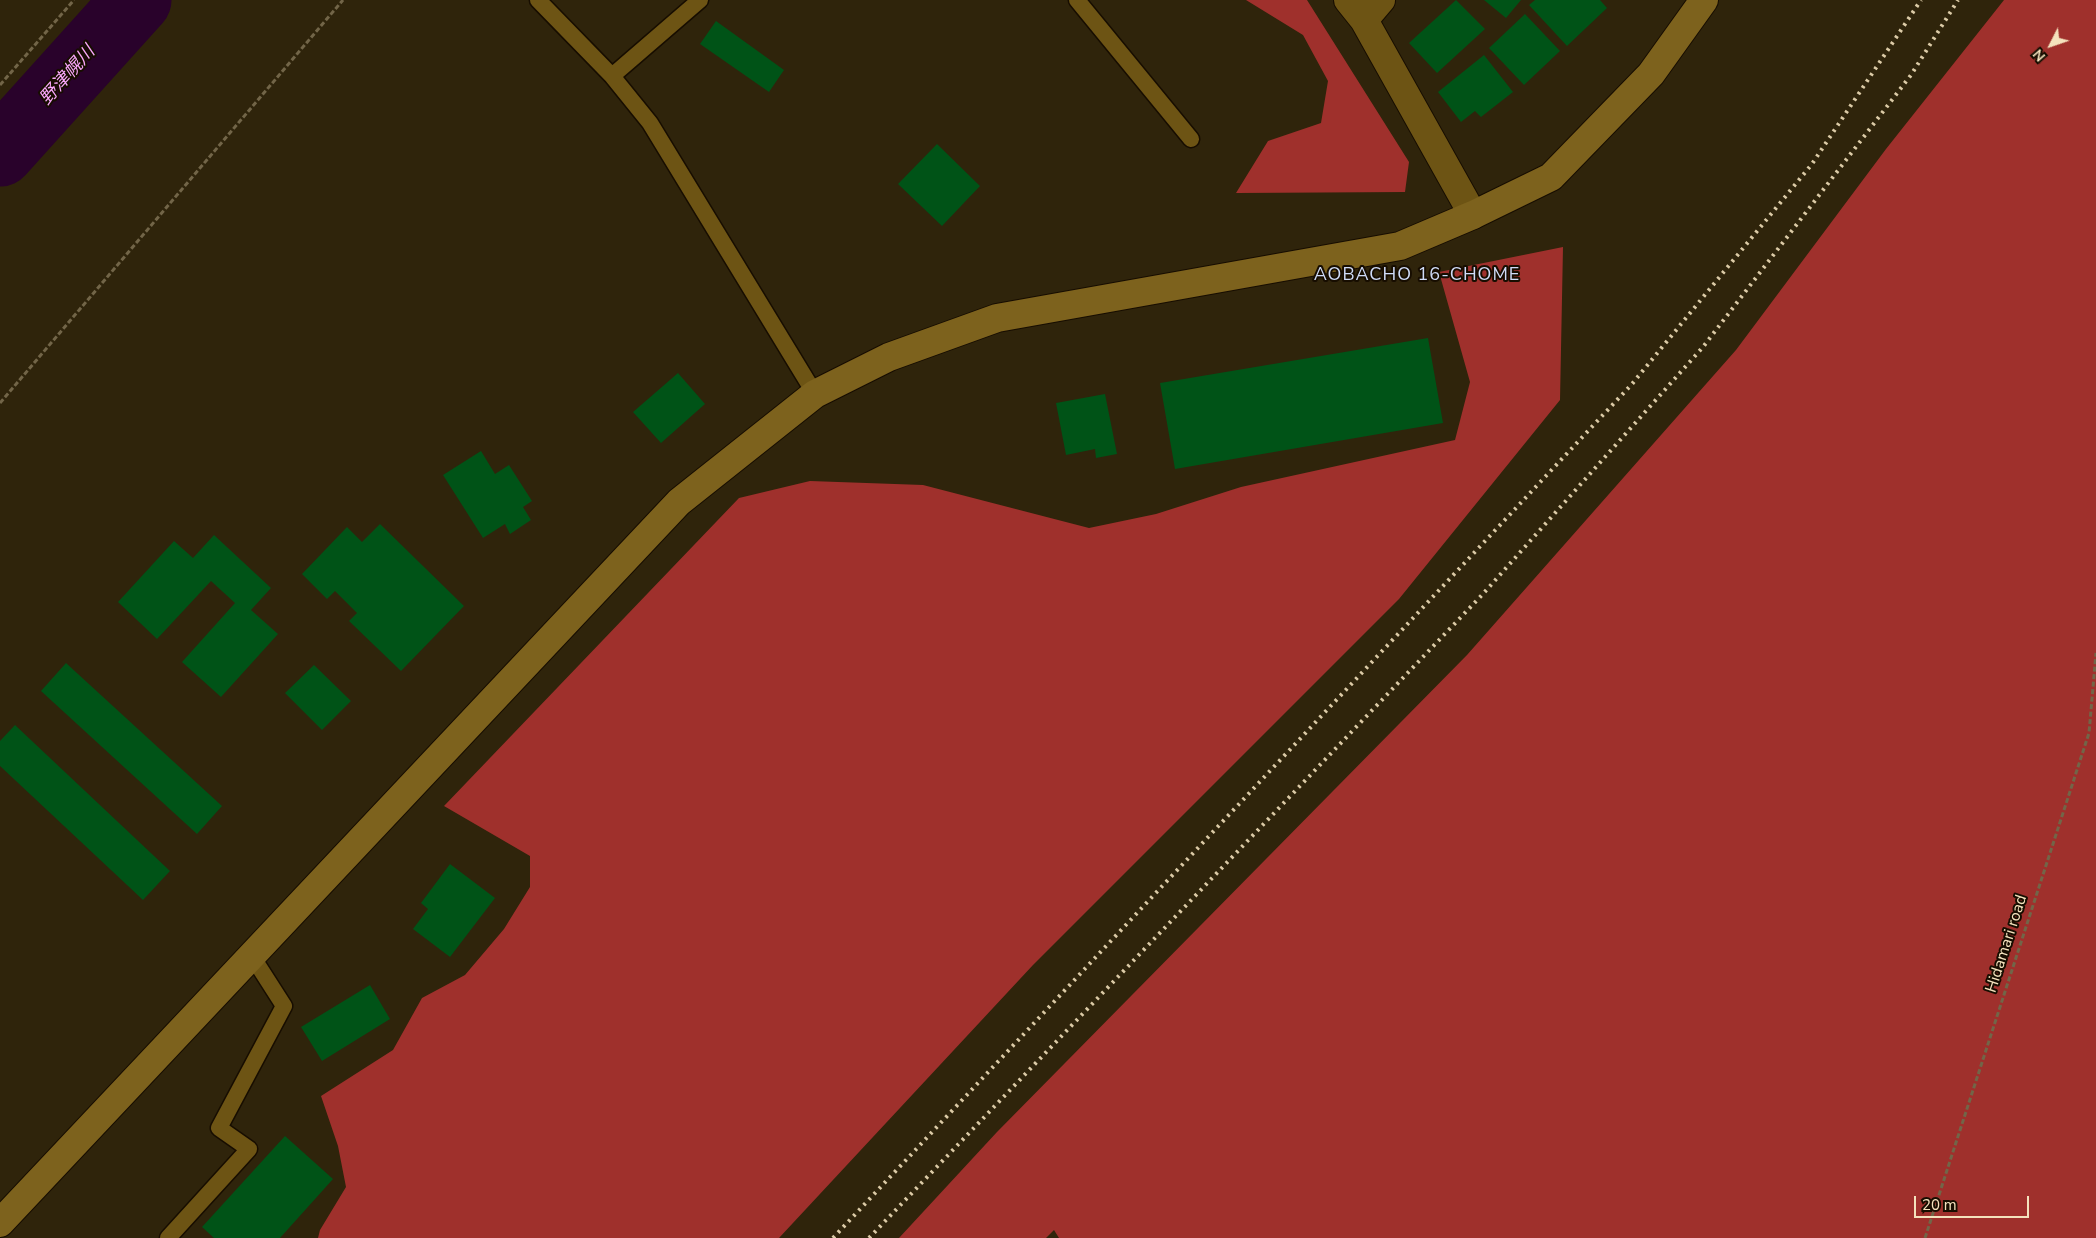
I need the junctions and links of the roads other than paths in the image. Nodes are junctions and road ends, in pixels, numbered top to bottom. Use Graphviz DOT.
graph roads {
  1 [pos="538,0"];
  2 [pos="700,0"];
  3 [pos="1077,0"];
  4 [pos="1704,0"];
  5 [pos="1364,7"];
  6 [pos="612,76"];
  7 [pos="1191,139"];
  8 [pos="1473,215"];
  9 [pos="814,394"];
  10 [pos="252,956"];
  11 [pos="0,1223"];
  12 [pos="168,1238"];
  1 -- 6 [label="lane"];
  2 -- 6 [label="lane"];
  3 -- 7 [label="lane"];
  4 -- 8 [label="street"];
  5 -- 8 [label="street"];
  6 -- 9 [label="lane"];
  8 -- 9 [label="street"];
  9 -- 10 [label="street"];
  10 -- 11 [label="street"];
  10 -- 12 [label="lane"];
}
